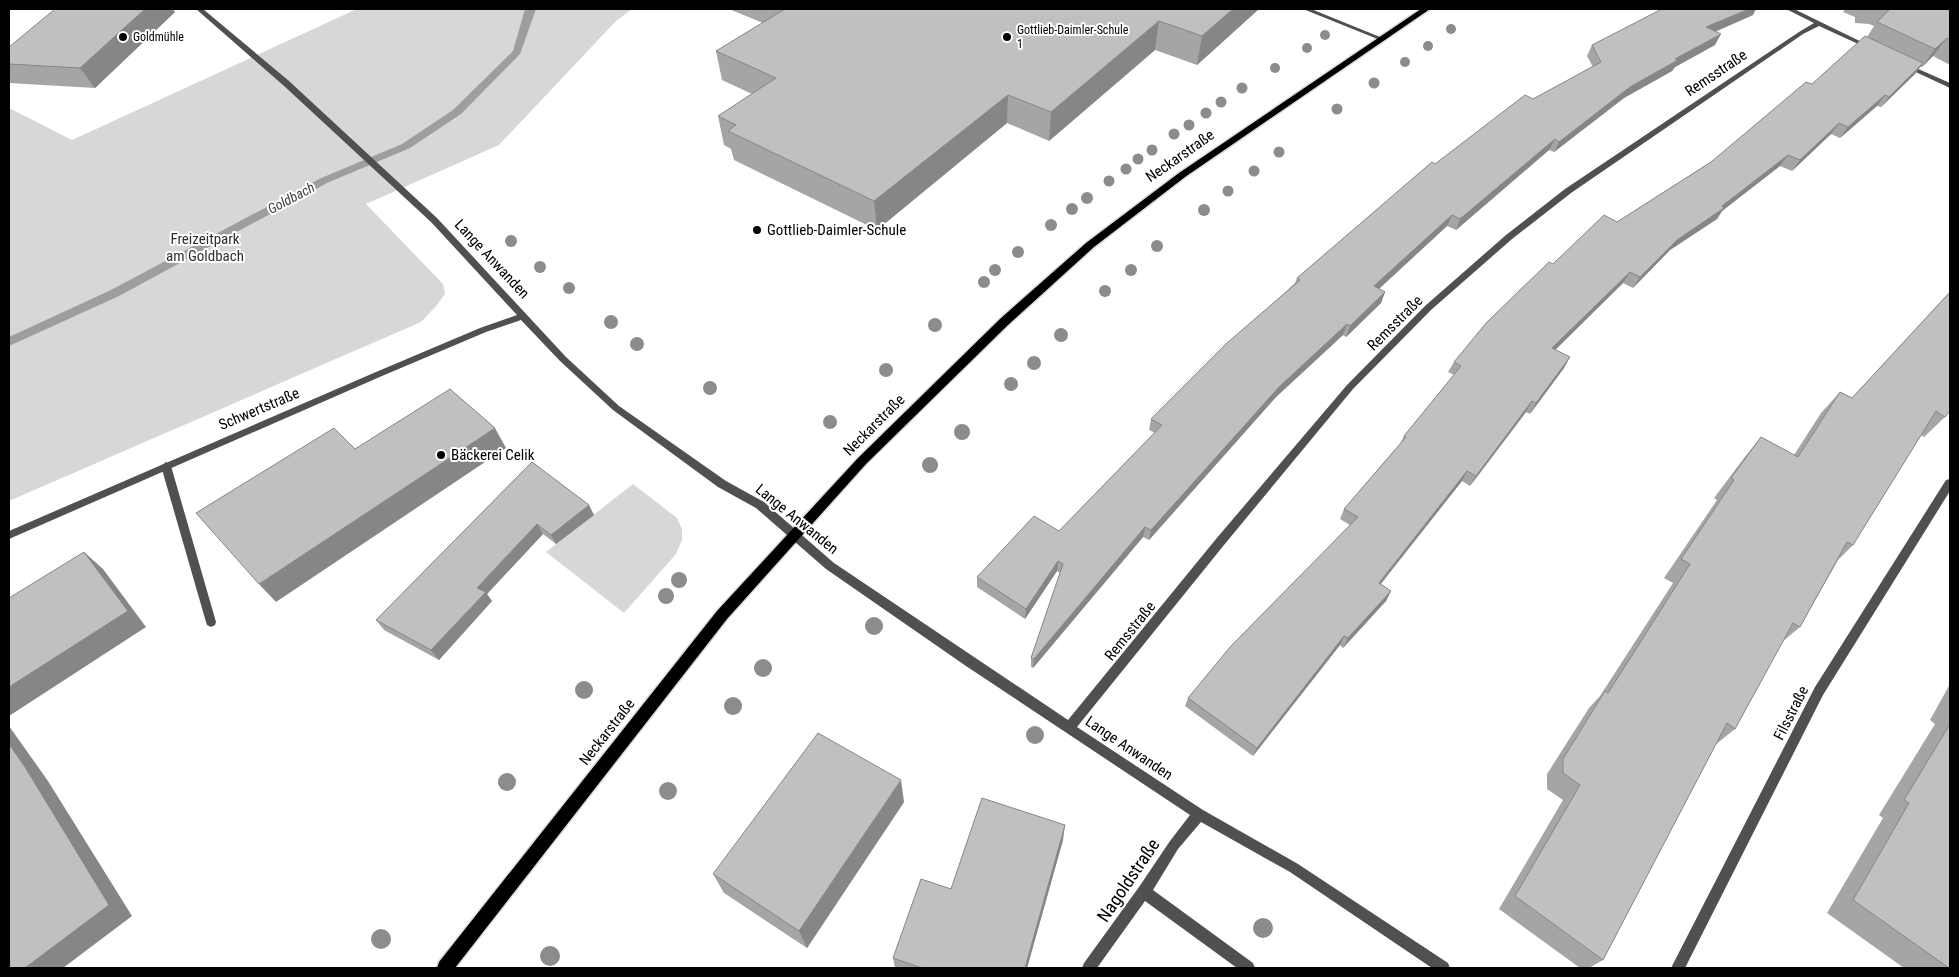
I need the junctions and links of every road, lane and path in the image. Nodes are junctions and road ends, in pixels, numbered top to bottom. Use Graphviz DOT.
graph roads {
  1 [pos="200,9"];
  2 [pos="1306,9"];
  3 [pos="1426,9"];
  4 [pos="1789,9"];
  5 [pos="1820,23"];
  6 [pos="1382,40"];
  7 [pos="1872,49"];
  8 [pos="1898,61"];
  9 [pos="1950,86"];
  10 [pos="523,316"];
  11 [pos="166,466"];
  12 [pos="1950,483"];
  13 [pos="9,535"];
  14 [pos="795,535"];
  15 [pos="211,622"];
  16 [pos="1069,728"];
  17 [pos="1199,814"];
  18 [pos="1144,892"];
  19 [pos="445,968"];
  20 [pos="1089,968"];
  21 [pos="1248,968"];
  22 [pos="1443,968"];
  23 [pos="1678,968"];
  1 -- 10 [label="street, Lange Anwanden"];
  2 -- 6 [label="street"];
  3 -- 6 [label="main road, Neckarstraße"];
  4 -- 5 [label="street"];
  5 -- 7 [label="street"];
  5 -- 16 [label="street, Remsstraße"];
  6 -- 14 [label="main road, Neckarstraße"];
  8 -- 9 [label="street"];
  10 -- 11 [label="street, Schwertstraße"];
  10 -- 14 [label="street, Lange Anwanden"];
  11 -- 13 [label="street, Schwertstraße"];
  11 -- 15 [label="street"];
  12 -- 23 [label="street, Filsstraße"];
  14 -- 16 [label="street, Lange Anwanden"];
  14 -- 19 [label="main road, Neckarstraße"];
  16 -- 17 [label="street, Lange Anwanden"];
  17 -- 18 [label="street, Nagoldstraße"];
  17 -- 22 [label="street, Lange Anwanden"];
  18 -- 20 [label="street, Nagoldstraße"];
  18 -- 21 [label="street"];
}
